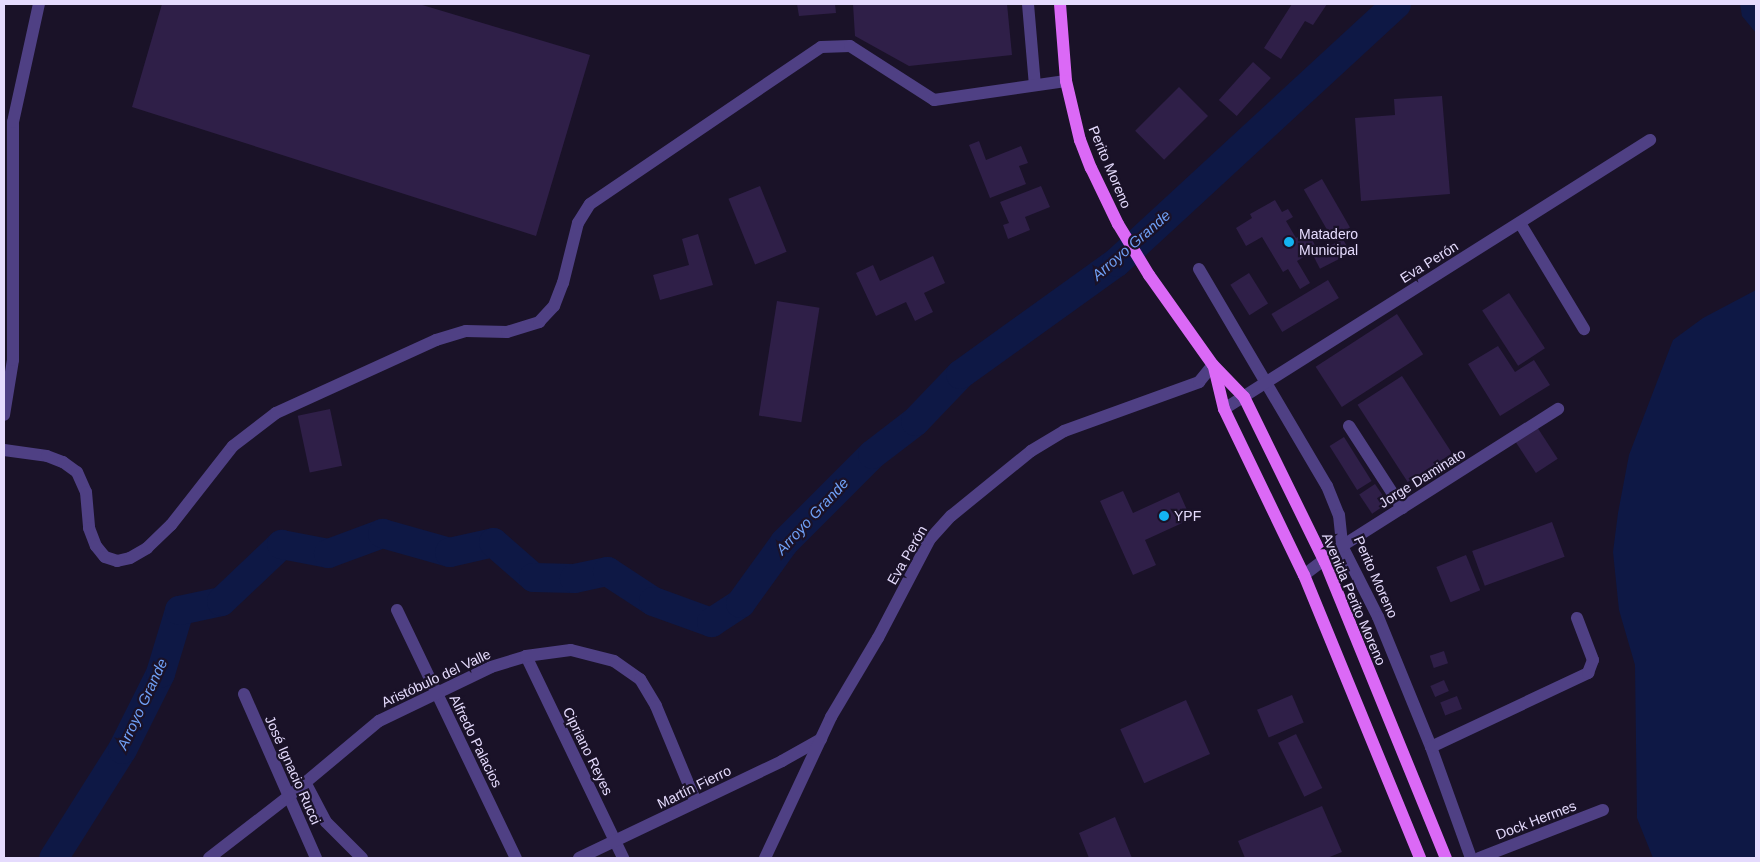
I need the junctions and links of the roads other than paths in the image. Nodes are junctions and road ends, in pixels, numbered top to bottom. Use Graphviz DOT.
graph roads {
  1 [pos="39,4"];
  2 [pos="1028,4"];
  3 [pos="1060,4"];
  4 [pos="1066,81"];
  5 [pos="1035,85"];
  6 [pos="1650,140"];
  7 [pos="1520,223"];
  8 [pos="1199,269"];
  9 [pos="1149,275"];
  10 [pos="1584,329"];
  11 [pos="1214,365"];
  12 [pos="1267,382"];
  13 [pos="1244,397"];
  14 [pos="1224,409"];
  15 [pos="1558,409"];
  16 [pos="4,415"];
  17 [pos="1349,426"];
  18 [pos="4,450"];
  19 [pos="1402,508"];
  20 [pos="1342,546"];
  21 [pos="1325,562"];
  22 [pos="1304,575"];
  23 [pos="397,610"];
  24 [pos="1577,618"];
  25 [pos="526,656"];
  26 [pos="435,691"];
  27 [pos="244,694"];
  28 [pos="820,739"];
  29 [pos="1431,746"];
  30 [pos="305,782"];
  31 [pos="288,798"];
  32 [pos="696,802"];
  33 [pos="1603,810"];
  34 [pos="615,841"];
  35 [pos="209,858"];
  36 [pos="316,858"];
  37 [pos="362,858"];
  38 [pos="516,858"];
  39 [pos="579,858"];
  40 [pos="623,858"];
  41 [pos="765,858"];
  42 [pos="1420,858"];
  43 [pos="1446,858"];
  44 [pos="1470,858"];
  45 [pos="1479,858"];
  1 -- 16 [label="street"];
  2 -- 5 [label="street"];
  3 -- 4 [label="main road, Perito Moreno"];
  4 -- 5 [label="street"];
  4 -- 9 [label="main road, Perito Moreno"];
  5 -- 18 [label="street"];
  6 -- 7 [label="street, Eva Perón"];
  7 -- 10 [label="street"];
  7 -- 12 [label="street, Eva Perón"];
  8 -- 12 [label="street, Perito Moreno"];
  9 -- 11 [label="main road, Avenida Perito Moreno"];
  11 -- 13 [label="main road, Avenida Perito Moreno"];
  11 -- 14 [label="main road, Avenida Perito Moreno"];
  11 -- 28 [label="street, Eva Perón"];
  12 -- 13 [label="street, Eva Perón"];
  12 -- 20 [label="street, Perito Moreno"];
  13 -- 14 [label="street, Eva Perón"];
  13 -- 21 [label="main road, Avenida Perito Moreno"];
  14 -- 22 [label="main road, Avenida Perito Moreno"];
  15 -- 19 [label="street, Jorge Daminato"];
  17 -- 19 [label="street"];
  19 -- 20 [label="street, Jorge Daminato"];
  20 -- 21 [label="street, Jorge Daminato"];
  20 -- 29 [label="street, Perito Moreno"];
  21 -- 22 [label="street, Jorge Daminato"];
  21 -- 43 [label="main road, Avenida Perito Moreno"];
  22 -- 42 [label="main road, Avenida Perito Moreno"];
  23 -- 26 [label="street, Alfredo Palacios"];
  24 -- 29 [label="street"];
  25 -- 26 [label="street, Aristóbulo del Valle"];
  25 -- 32 [label="street, Aristóbulo del Valle"];
  25 -- 34 [label="street, Cipriano Reyes"];
  26 -- 30 [label="street, Aristóbulo del Valle"];
  26 -- 38 [label="street, Alfredo Palacios"];
  27 -- 31 [label="street, José Ignacio Rucci"];
  28 -- 32 [label="street, Martín Fierro"];
  28 -- 41 [label="street, Eva Perón"];
  29 -- 44 [label="street, Perito Moreno"];
  30 -- 31 [label="street, Aristóbulo del Valle"];
  30 -- 37 [label="street"];
  31 -- 35 [label="street, Aristóbulo del Valle"];
  31 -- 36 [label="street, José Ignacio Rucci"];
  32 -- 34 [label="street, Martín Fierro"];
  33 -- 45 [label="street, Dock Hermes"];
  34 -- 39 [label="street, Martín Fierro"];
  34 -- 40 [label="street, Cipriano Reyes"];
}
